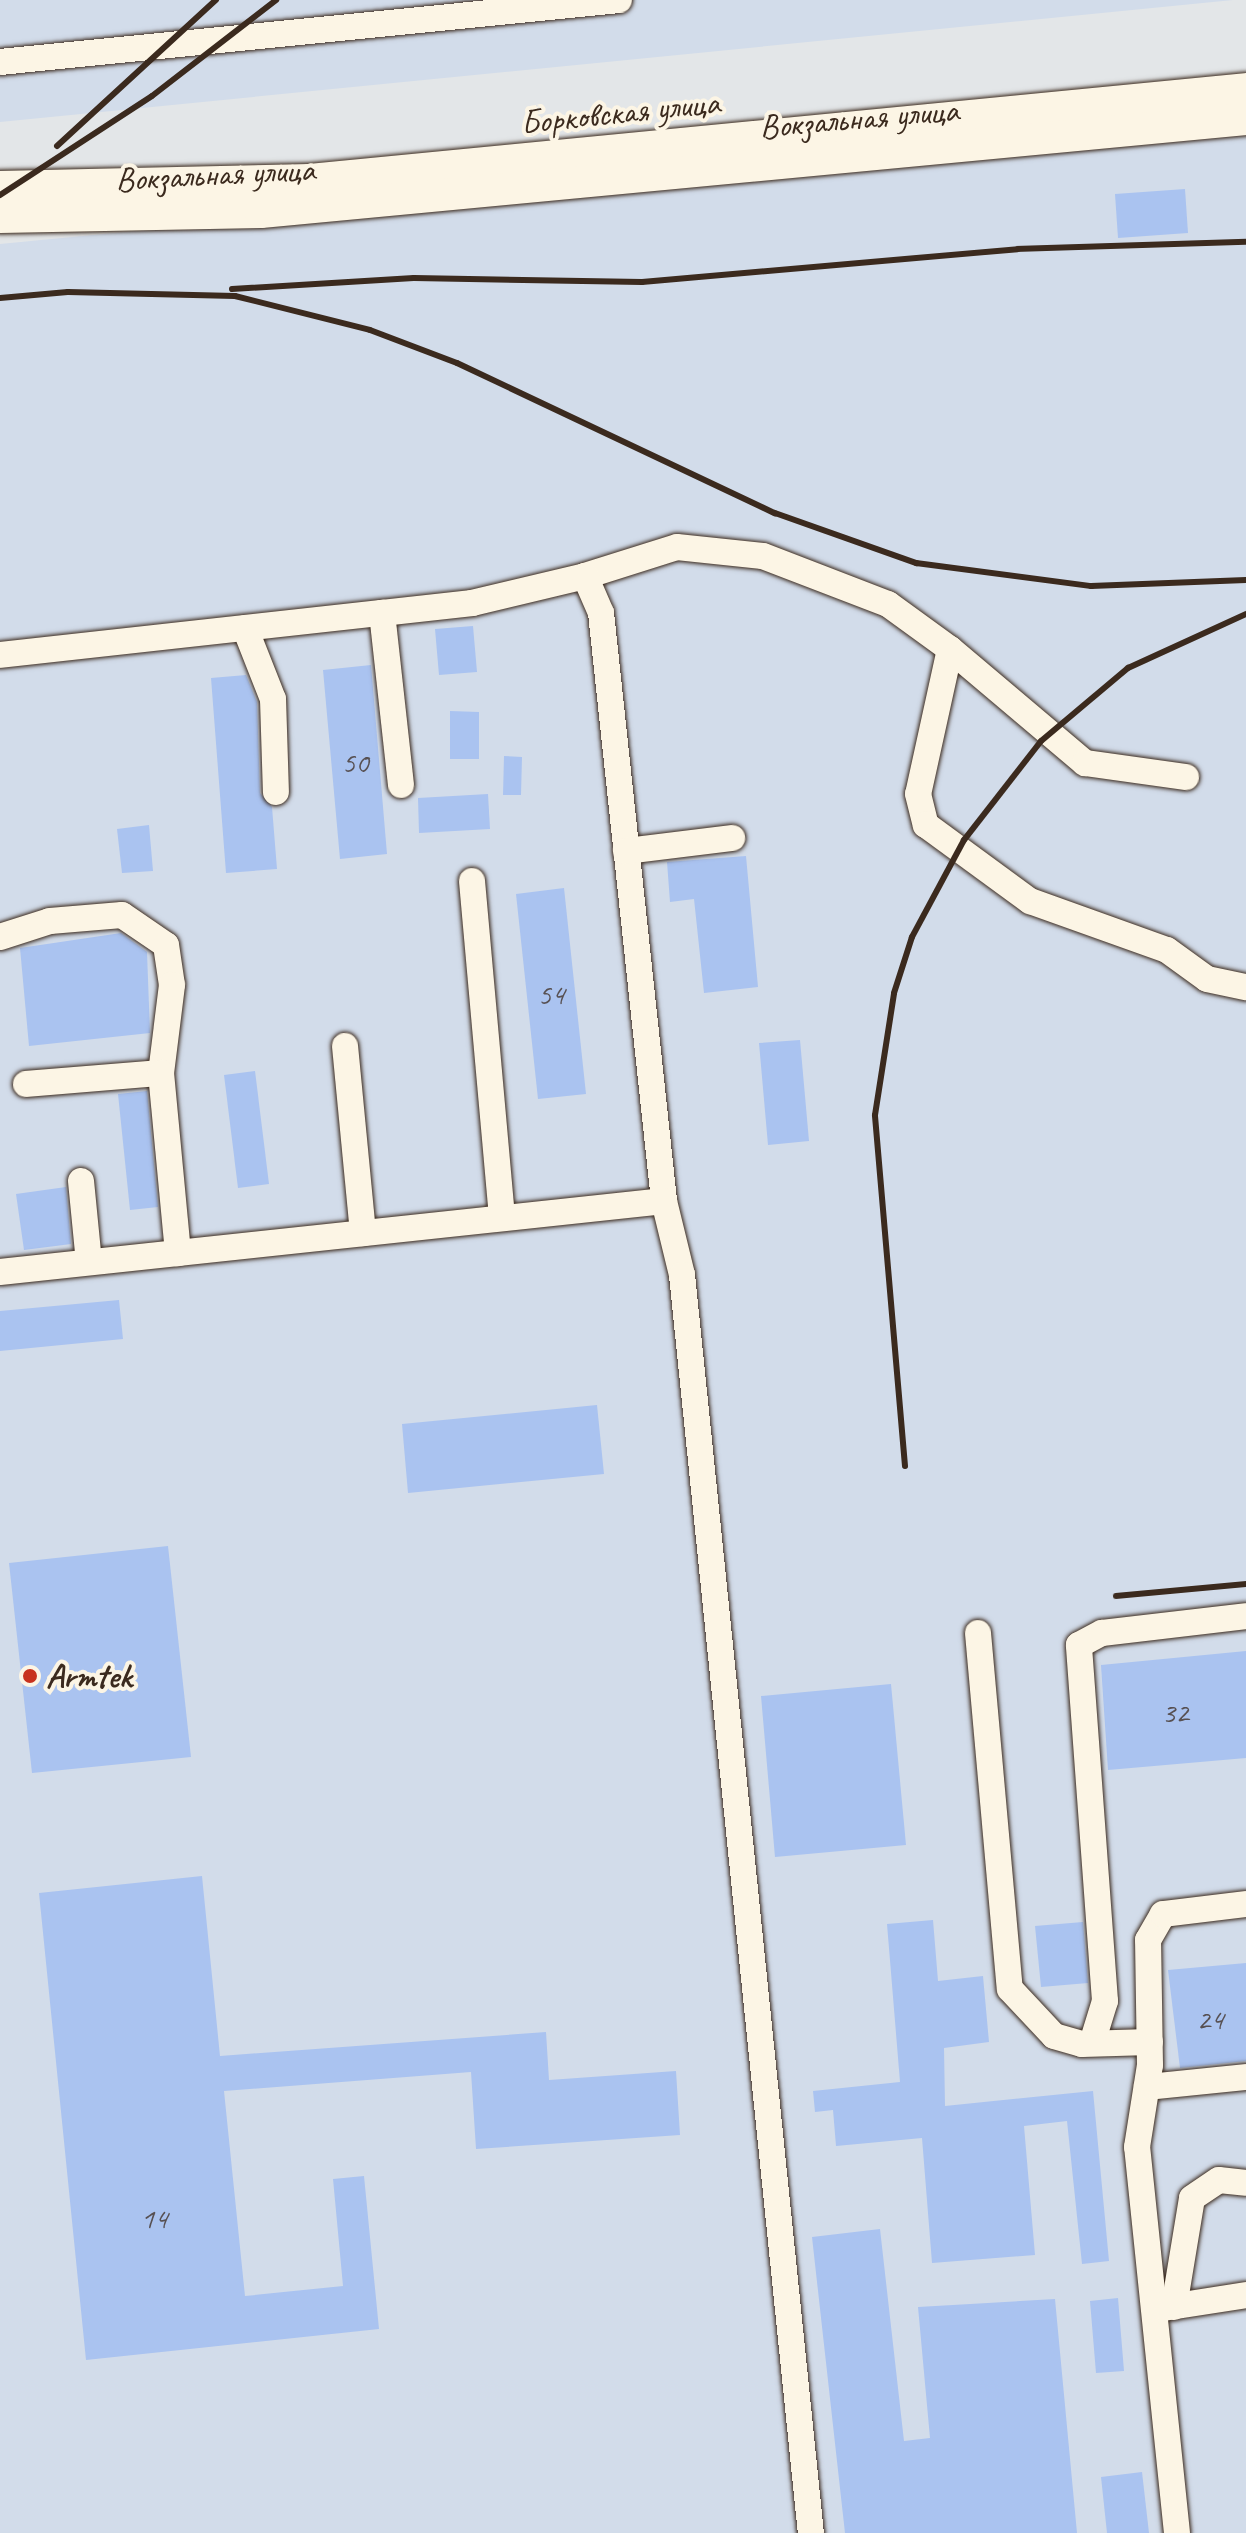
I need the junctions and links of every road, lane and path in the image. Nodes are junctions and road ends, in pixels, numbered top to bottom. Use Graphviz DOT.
graph roads {
  1 [pos="619,0"];
  2 [pos="0,62"];
  3 [pos="1246,89"];
  4 [pos="1246,119"];
  5 [pos="0,187"];
  6 [pos="0,217"];
  7 [pos="585,576"];
  8 [pos="382,613"];
  9 [pos="245,628"];
  10 [pos="950,649"];
  11 [pos="0,655"];
  12 [pos="1186,777"];
  13 [pos="401,785"];
  14 [pos="276,792"];
  15 [pos="732,838"];
  16 [pos="626,851"];
  17 [pos="472,881"];
  18 [pos="0,937"];
  19 [pos="1246,987"];
  20 [pos="345,1046"];
  21 [pos="161,1073"];
  22 [pos="26,1084"];
  23 [pos="81,1181"];
  24 [pos="664,1201"];
  25 [pos="502,1218"];
  26 [pos="363,1233"];
  27 [pos="178,1253"];
  28 [pos="89,1262"];
  29 [pos="0,1272"];
  30 [pos="1246,1616"];
  31 [pos="978,1633"];
  32 [pos="1246,1904"];
  33 [pos="1246,1922"];
  34 [pos="1153,1932"];
  35 [pos="1150,2042"];
  36 [pos="1092,2043"];
  37 [pos="1246,2077"];
  38 [pos="1147,2087"];
  39 [pos="1246,2183"];
  40 [pos="1246,2295"];
  41 [pos="1164,2308"];
  42 [pos="811,2533"];
  43 [pos="1177,2533"];
  1 -- 2 [label="lane"];
  3 -- 5 [label="main road, Борковская улица"];
  4 -- 6 [label="main road, Вокзальная улица"];
  7 -- 8 [label="lane"];
  7 -- 10 [label="lane"];
  7 -- 16 [label="lane"];
  8 -- 9 [label="lane"];
  8 -- 13 [label="lane"];
  9 -- 11 [label="lane"];
  9 -- 14 [label="lane"];
  10 -- 12 [label="lane"];
  10 -- 19 [label="lane"];
  15 -- 16 [label="lane"];
  16 -- 24 [label="lane"];
  17 -- 25 [label="lane"];
  18 -- 21 [label="lane"];
  20 -- 26 [label="lane"];
  21 -- 22 [label="lane"];
  21 -- 27 [label="lane"];
  23 -- 28 [label="lane"];
  24 -- 25 [label="lane"];
  24 -- 42 [label="lane"];
  25 -- 26 [label="lane"];
  26 -- 27 [label="lane"];
  27 -- 28 [label="lane"];
  28 -- 29 [label="lane"];
  30 -- 36 [label="lane"];
  31 -- 36 [label="lane"];
  32 -- 34 [label="lane"];
  33 -- 34 [label="lane"];
  34 -- 35 [label="lane"];
  35 -- 36 [label="lane"];
  35 -- 38 [label="lane"];
  37 -- 38 [label="lane"];
  38 -- 41 [label="lane"];
  39 -- 41 [label="lane"];
  40 -- 41 [label="lane"];
  41 -- 43 [label="lane"];
}
